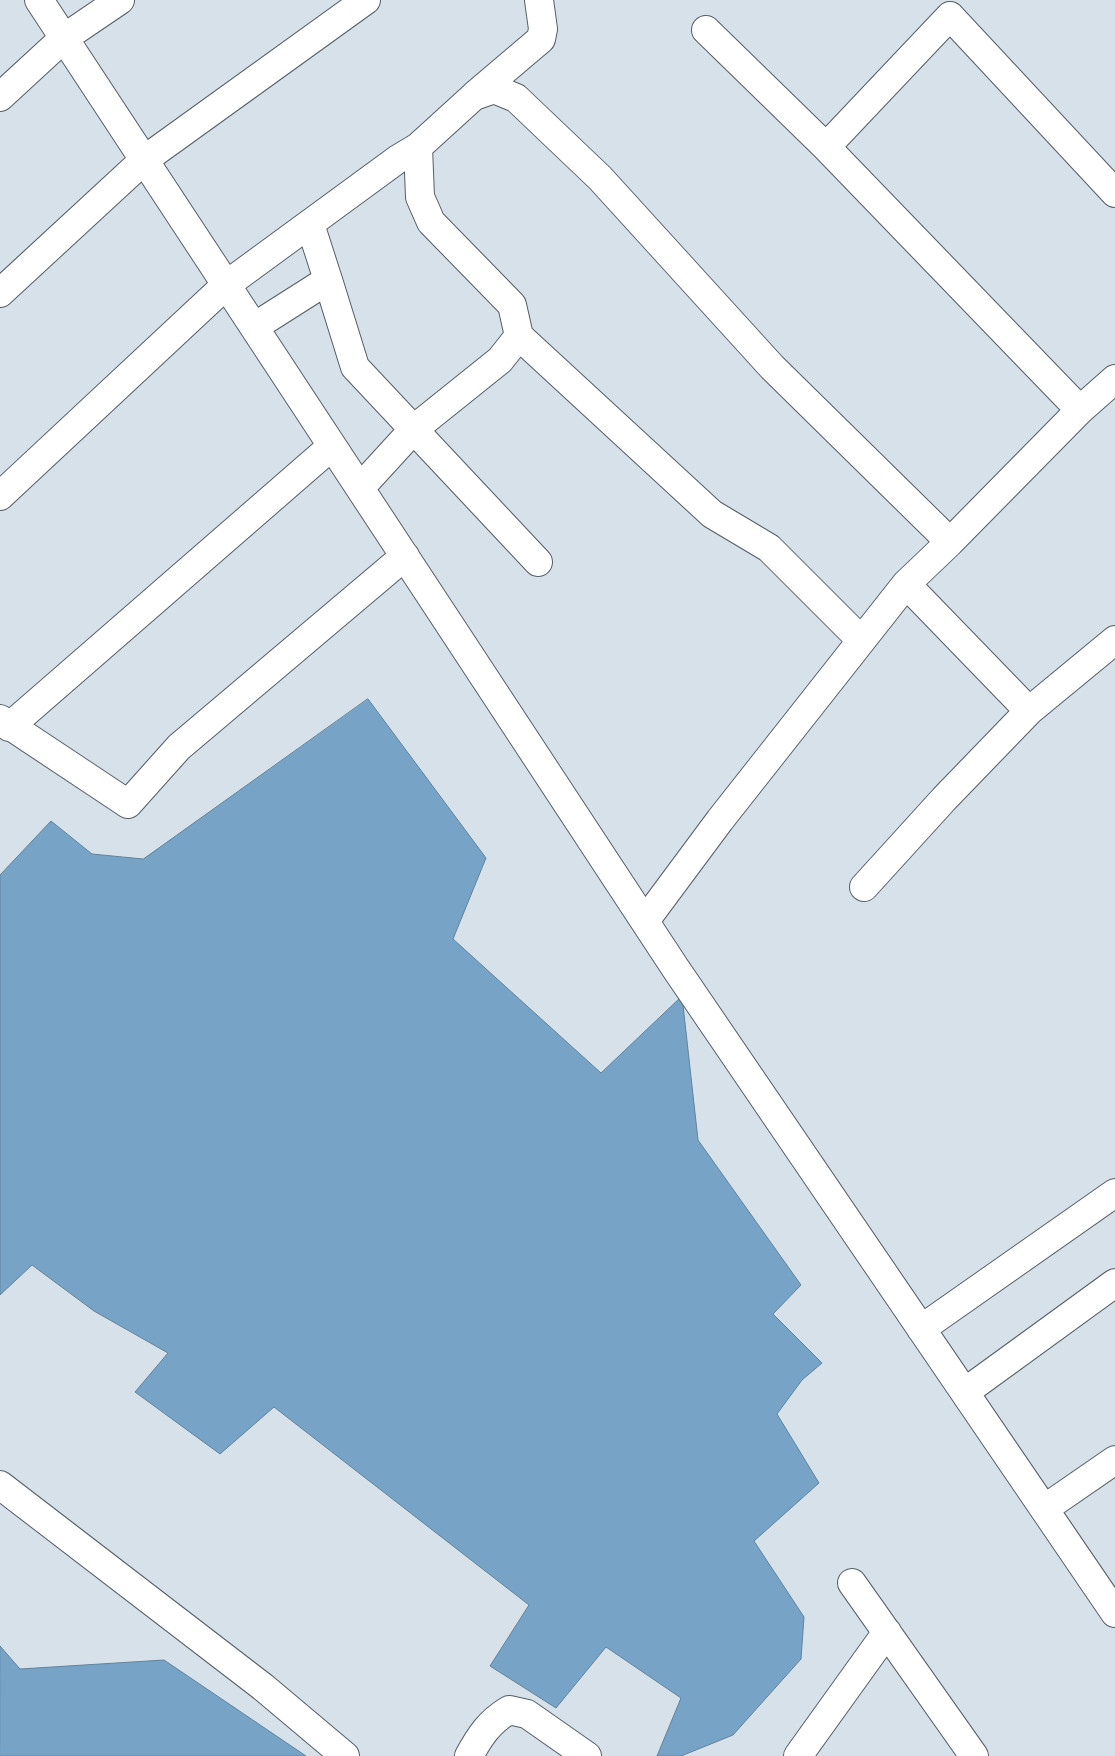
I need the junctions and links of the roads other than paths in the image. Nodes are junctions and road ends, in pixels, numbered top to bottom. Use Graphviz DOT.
graph roads {
  1 [pos="39,0"];
  2 [pos="120,0"];
  3 [pos="366,0"];
  4 [pos="539,0"];
  5 [pos="943,8"];
  6 [pos="706,30"];
  7 [pos="64,38"];
  8 [pos="474,96"];
  9 [pos="0,97"];
  10 [pos="418,147"];
  11 [pos="826,147"];
  12 [pos="144,160"];
  13 [pos="1115,193"];
  14 [pos="310,224"];
  15 [pos="328,280"];
  16 [pos="226,285"];
  17 [pos="0,293"];
  18 [pos="254,327"];
  19 [pos="519,336"];
  20 [pos="1115,379"];
  21 [pos="1080,410"];
  22 [pos="414,430"];
  23 [pos="332,446"];
  24 [pos="360,488"];
  25 [pos="0,496"];
  26 [pos="950,542"];
  27 [pos="405,556"];
  28 [pos="538,562"];
  29 [pos="906,584"];
  30 [pos="861,640"];
  31 [pos="1115,640"];
  32 [pos="1029,711"];
  33 [pos="5,723"];
  34 [pos="864,887"];
  35 [pos="645,921"];
  36 [pos="1115,1193"];
  37 [pos="1115,1283"];
  38 [pos="921,1329"];
  39 [pos="965,1392"];
  40 [pos="1115,1460"];
  41 [pos="0,1485"];
  42 [pos="1044,1509"];
  43 [pos="852,1583"];
  44 [pos="1115,1613"];
  45 [pos="886,1632"];
  46 [pos="344,1756"];
  47 [pos="469,1756"];
  48 [pos="587,1756"];
  49 [pos="798,1756"];
  50 [pos="974,1756"];
  1 -- 7 [label="street"];
  2 -- 7 [label="street"];
  3 -- 12 [label="street"];
  4 -- 8 [label="street"];
  5 -- 11 [label="street"];
  5 -- 13 [label="street"];
  6 -- 11 [label="street"];
  7 -- 9 [label="street"];
  7 -- 12 [label="street"];
  8 -- 10 [label="street"];
  8 -- 26 [label="street"];
  10 -- 14 [label="street"];
  10 -- 19 [label="street"];
  11 -- 21 [label="street"];
  12 -- 16 [label="street"];
  12 -- 17 [label="street"];
  14 -- 15 [label="street"];
  14 -- 16 [label="street"];
  15 -- 18 [label="street"];
  15 -- 22 [label="street"];
  16 -- 18 [label="street"];
  16 -- 25 [label="street"];
  18 -- 23 [label="street"];
  19 -- 22 [label="street"];
  19 -- 30 [label="street"];
  20 -- 21 [label="street"];
  21 -- 26 [label="street"];
  22 -- 24 [label="street"];
  22 -- 28 [label="street"];
  23 -- 24 [label="street"];
  23 -- 33 [label="street"];
  24 -- 27 [label="street"];
  26 -- 29 [label="street"];
  27 -- 33 [label="street"];
  27 -- 35 [label="street"];
  29 -- 30 [label="street"];
  29 -- 32 [label="street"];
  30 -- 35 [label="street"];
  31 -- 32 [label="street"];
  32 -- 34 [label="street"];
  35 -- 38 [label="street"];
  36 -- 38 [label="street"];
  37 -- 39 [label="street"];
  38 -- 39 [label="street"];
  39 -- 42 [label="street"];
  40 -- 42 [label="street"];
  41 -- 46 [label="street"];
  42 -- 44 [label="street"];
  43 -- 45 [label="street"];
  45 -- 49 [label="street"];
  45 -- 50 [label="street"];
  47 -- 48 [label="street"];
}
